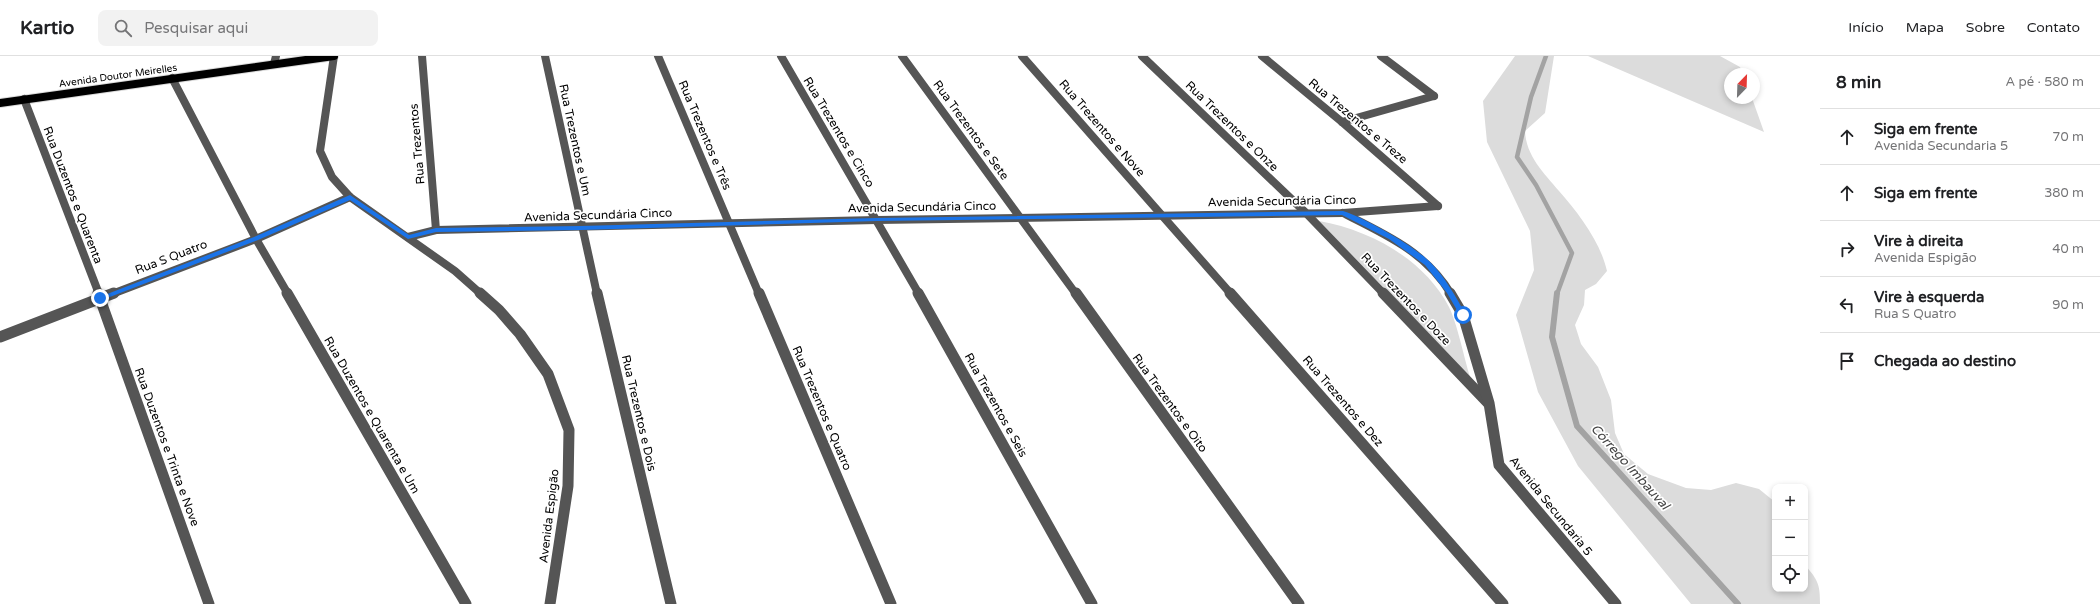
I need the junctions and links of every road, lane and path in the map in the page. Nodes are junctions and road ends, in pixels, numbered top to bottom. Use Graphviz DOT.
graph roads {
  1 [pos="334,56"];
  2 [pos="422,56"];
  3 [pos="545,56"];
  4 [pos="658,56"];
  5 [pos="781,56"];
  6 [pos="902,56"];
  7 [pos="1022,56"];
  8 [pos="1142,56"];
  9 [pos="1262,56"];
  10 [pos="1381,56"];
  11 [pos="275,60"];
  12 [pos="172,78"];
  13 [pos="24,100"];
  14 [pos="0,103"];
  15 [pos="1342,122"];
  16 [pos="350,197"];
  17 [pos="1438,206"];
  18 [pos="1305,212"];
  19 [pos="1343,213"];
  20 [pos="1163,215"];
  21 [pos="1021,217"];
  22 [pos="877,220"];
  23 [pos="729,223"];
  24 [pos="581,228"];
  25 [pos="436,230"];
  26 [pos="408,237"];
  27 [pos="256,239"];
  28 [pos="100,298"];
  29 [pos="0,338"];
  30 [pos="1489,403"];
  31 [pos="209,604"];
  32 [pos="466,604"];
  33 [pos="550,604"];
  34 [pos="671,604"];
  35 [pos="892,604"];
  36 [pos="1092,604"];
  37 [pos="1299,604"];
  38 [pos="1503,604"];
  39 [pos="1616,604"];
  1 -- 11 [label="main road, Avenida Doutor Meirelles"];
  1 -- 16 [label="street, Avenida Espigão"];
  2 -- 25 [label="street, Rua Trezentos"];
  3 -- 24 [label="street, Rua Trezentos e Um"];
  4 -- 23 [label="street, Rua Trezentos e Três"];
  5 -- 22 [label="street, Rua Trezentos e Cinco"];
  6 -- 21 [label="street, Rua Trezentos e Sete"];
  7 -- 20 [label="street, Rua Trezentos e Nove"];
  8 -- 18 [label="street, Rua Trezentos e Onze"];
  9 -- 15 [label="street, Rua Trezentos e Treze"];
  10 -- 15 [label="street"];
  11 -- 12 [label="main road, Avenida Doutor Meirelles"];
  12 -- 13 [label="main road, Avenida Doutor Meirelles"];
  12 -- 27 [label="street, Rua Duzentos e Quarenta e Um"];
  13 -- 14 [label="main road, Avenida Doutor Meirelles"];
  13 -- 28 [label="street, Rua Duzentos e Quarenta"];
  15 -- 17 [label="street, Rua Trezentos e Treze"];
  16 -- 26 [label="street, Avenida Espigão"];
  16 -- 27 [label="street, Rua S Quatro"];
  17 -- 19 [label="street, Avenida Secundária Cinco"];
  18 -- 19 [label="street, Avenida Secundária Cinco"];
  18 -- 20 [label="street, Avenida Secundária Cinco"];
  18 -- 30 [label="street, Rua Trezentos e Doze"];
  19 -- 30 [label="street, Avenida Secundaria 5"];
  20 -- 21 [label="street, Avenida Secundária Cinco"];
  20 -- 38 [label="street, Rua Trezentos e Dez"];
  21 -- 22 [label="street, Avenida Secundária Cinco"];
  21 -- 37 [label="street, Rua Trezentos e Oito"];
  22 -- 23 [label="street, Avenida Secundária Cinco"];
  22 -- 36 [label="street, Rua Trezentos e Seis"];
  23 -- 24 [label="street, Avenida Secundária Cinco"];
  23 -- 35 [label="street, Rua Trezentos e Quatro"];
  24 -- 25 [label="street, Avenida Secundária Cinco"];
  24 -- 34 [label="street, Rua Trezentos e Dois"];
  25 -- 26 [label="street, Avenida Secundária Cinco"];
  26 -- 33 [label="street, Avenida Espigão"];
  27 -- 28 [label="street, Rua S Quatro"];
  27 -- 32 [label="street, Rua Duzentos e Quarenta e Um"];
  28 -- 29 [label="street, Rua S Quatro"];
  28 -- 31 [label="street, Rua Duzentos e Trinta e Nove"];
  30 -- 39 [label="street, Avenida Secundaria 5"];
}
